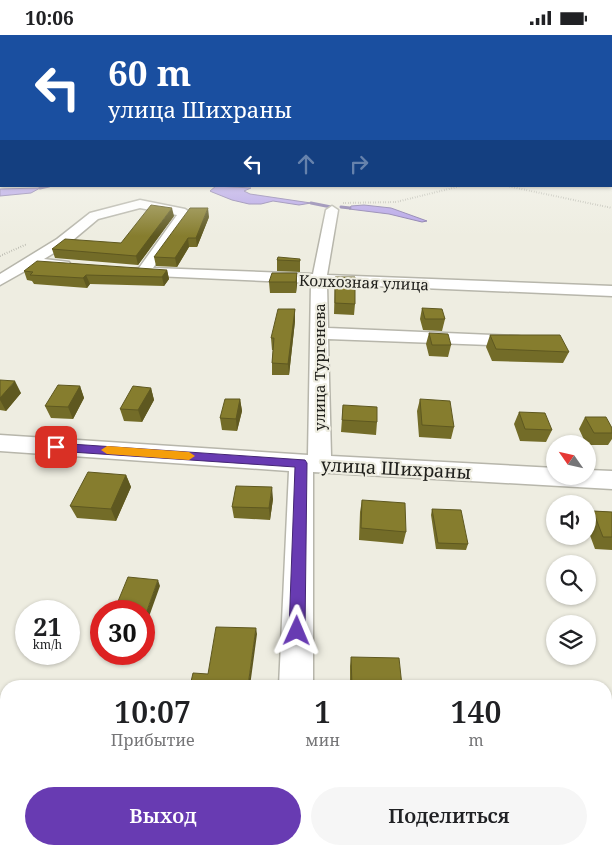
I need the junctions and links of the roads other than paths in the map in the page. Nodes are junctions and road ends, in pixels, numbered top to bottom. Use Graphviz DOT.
graph roads {
  1 [pos="332,210"];
  2 [pos="27,262"];
  3 [pos="75,266"];
  4 [pos="123,270"];
  5 [pos="143,272"];
  6 [pos="0,280"];
  7 [pos="319,280"];
  8 [pos="612,291"];
  9 [pos="319,333"];
  10 [pos="520,341"];
  11 [pos="0,443"];
  12 [pos="310,464"];
  13 [pos="612,480"];
  14 [pos="296,680"];
  1 -- 7 [label="street, улица Тургенева"];
  2 -- 3 [label="street"];
  2 -- 5 [label="street"];
  2 -- 6 [label="street"];
  4 -- 5 [label="street, Колхозная улица"];
  5 -- 7 [label="street, Колхозная улица"];
  7 -- 8 [label="street, Колхозная улица"];
  7 -- 9 [label="street, улица Тургенева"];
  9 -- 10 [label="street"];
  9 -- 12 [label="street, улица Тургенева"];
  11 -- 12 [label="street, улица Шихраны"];
  12 -- 13 [label="street, улица Шихраны"];
  12 -- 14 [label="street, улица Тургенева"];
}
